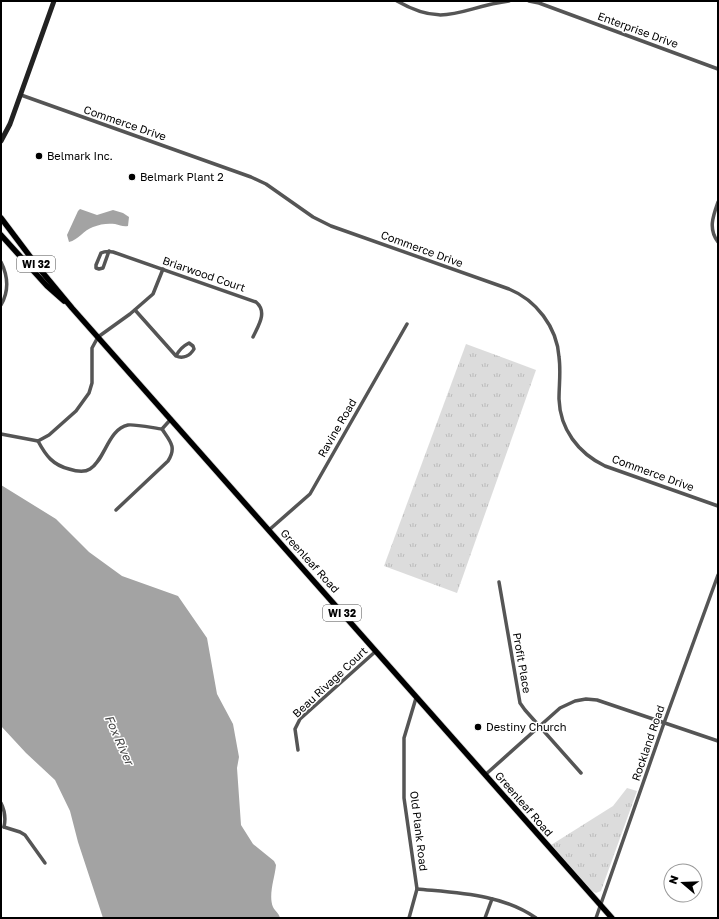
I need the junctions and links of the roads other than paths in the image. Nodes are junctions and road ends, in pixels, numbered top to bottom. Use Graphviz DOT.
graph roads {
  1 [pos="54,1"];
  2 [pos="397,1"];
  3 [pos="407,1"];
  4 [pos="509,1"];
  5 [pos="529,1"];
  6 [pos="406,6"];
  7 [pos="718,69"];
  8 [pos="21,95"];
  9 [pos="1,141"];
  10 [pos="718,202"];
  11 [pos="1,218"];
  12 [pos="1,235"];
  13 [pos="718,242"];
  14 [pos="109,251"];
  15 [pos="1,262"];
  16 [pos="163,269"];
  17 [pos="1,305"];
  18 [pos="72,308"];
  19 [pos="135,310"];
  20 [pos="407,324"];
  21 [pos="98,337"];
  22 [pos="253,337"];
  23 [pos="176,356"];
  24 [pos="171,420"];
  25 [pos="162,429"];
  26 [pos="1,434"];
  27 [pos="38,441"];
  28 [pos="718,506"];
  29 [pos="116,510"];
  30 [pos="269,530"];
  31 [pos="718,575"];
  32 [pos="499,582"];
  33 [pos="376,652"];
  34 [pos="416,698"];
  35 [pos="664,723"];
  36 [pos="540,726"];
  37 [pos="718,741"];
  38 [pos="298,750"];
  39 [pos="581,773"];
  40 [pos="485,775"];
  41 [pos="1,803"];
  42 [pos="4,827"];
  43 [pos="1,830"];
  44 [pos="45,863"];
  45 [pos="417,888"];
  46 [pos="492,899"];
  47 [pos="600,905"];
  48 [pos="409,918"];
  49 [pos="485,918"];
  50 [pos="536,918"];
  51 [pos="596,918"];
  52 [pos="612,918"];
  1 -- 8 [label="main road"];
  2 -- 6 [label="street"];
  3 -- 6 [label="street"];
  4 -- 6 [label="street"];
  5 -- 7 [label="street, Enterprise Drive"];
  8 -- 9 [label="main road"];
  8 -- 28 [label="street, Commerce Drive"];
  10 -- 13 [label="street"];
  11 -- 18 [label="main road, Greenleaf Road / WI 32"];
  12 -- 18 [label="main road, Greenleaf Road / WI 32"];
  14 -- 14 [label="street"];
  14 -- 16 [label="street, Briarwood Court"];
  15 -- 17 [label="street"];
  16 -- 19 [label="street"];
  16 -- 22 [label="street, Briarwood Court"];
  18 -- 21 [label="main road, Greenleaf Road / WI 32"];
  19 -- 21 [label="street"];
  19 -- 23 [label="street"];
  20 -- 30 [label="street, Ravine Road"];
  21 -- 24 [label="main road, Greenleaf Road / WI 32"];
  21 -- 27 [label="street"];
  23 -- 23 [label="street"];
  24 -- 25 [label="street"];
  24 -- 30 [label="main road, Greenleaf Road / WI 32"];
  25 -- 27 [label="street"];
  25 -- 29 [label="street"];
  26 -- 27 [label="street"];
  30 -- 33 [label="main road, Greenleaf Road / WI 32"];
  31 -- 35 [label="street, Rockland Road"];
  32 -- 36 [label="street, Profit Place"];
  33 -- 34 [label="main road, Greenleaf Road / WI 32"];
  33 -- 38 [label="street, Beau Rivage Court"];
  34 -- 40 [label="main road, Greenleaf Road / WI 32"];
  34 -- 45 [label="street, Old Plank Road"];
  35 -- 36 [label="street"];
  35 -- 37 [label="street"];
  35 -- 47 [label="street, Rockland Road"];
  36 -- 39 [label="street, Profit Place"];
  36 -- 40 [label="street"];
  40 -- 47 [label="main road, Greenleaf Road / WI 32"];
  41 -- 42 [label="street"];
  42 -- 43 [label="street"];
  42 -- 44 [label="street"];
  45 -- 46 [label="street"];
  45 -- 48 [label="street, Old Plank Road"];
  46 -- 49 [label="street"];
  46 -- 50 [label="street"];
  47 -- 51 [label="street, Rockland Road"];
  47 -- 52 [label="main road, Greenleaf Road / WI 32"];
}
